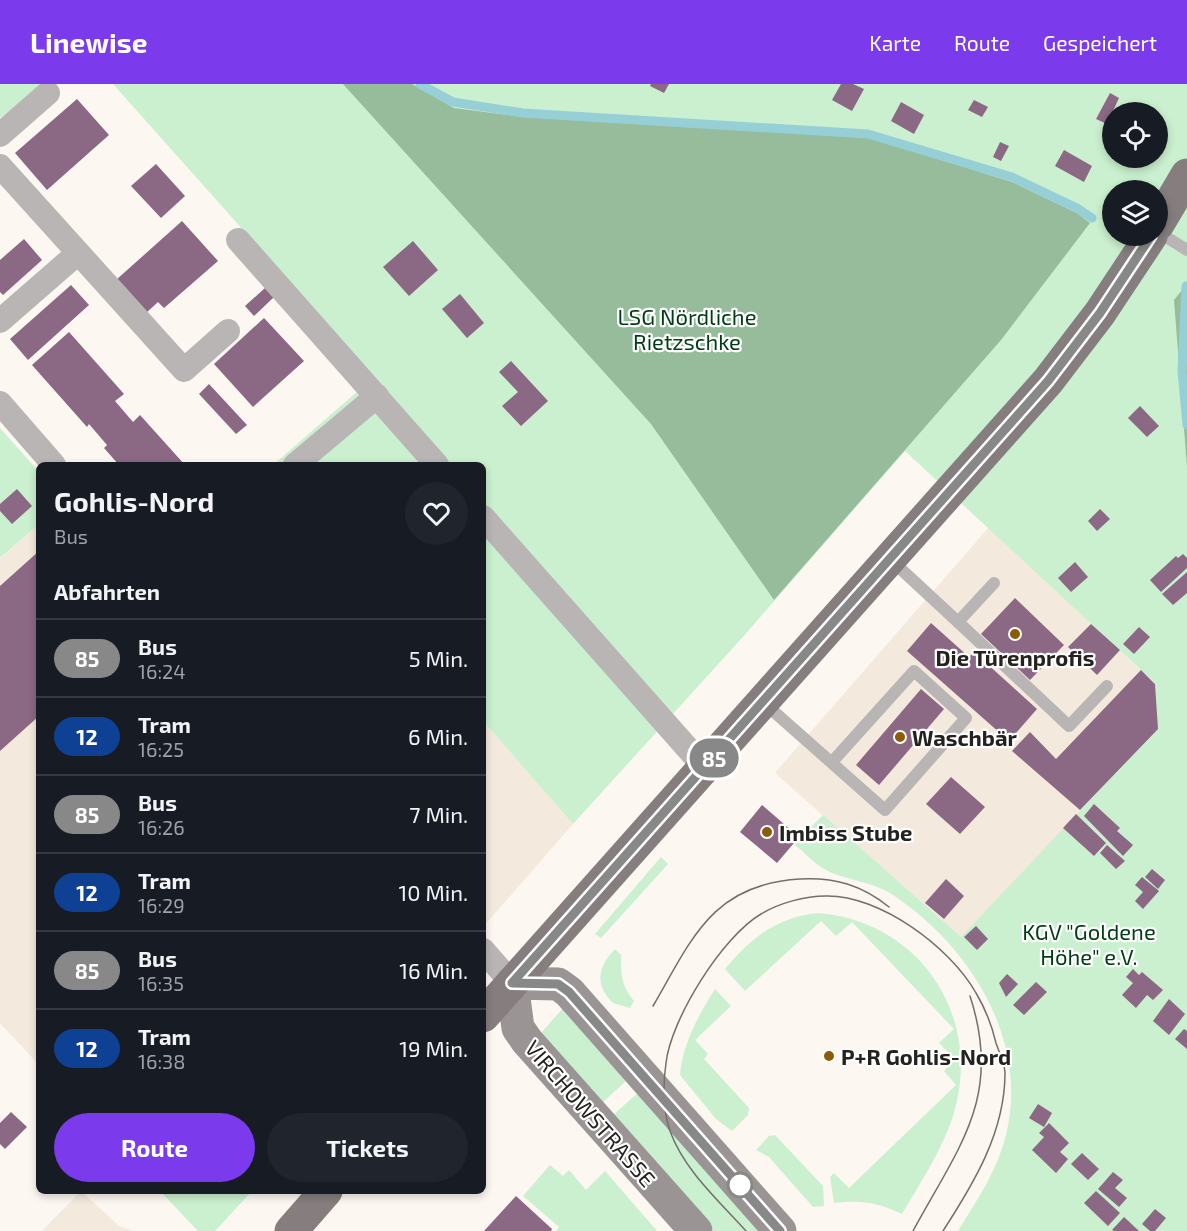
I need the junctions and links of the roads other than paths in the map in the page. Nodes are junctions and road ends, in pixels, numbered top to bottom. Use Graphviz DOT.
graph roads {
  1 [pos="48,93"];
  2 [pos="0,135"];
  3 [pos="0,166"];
  4 [pos="1187,175"];
  5 [pos="1168,207"];
  6 [pos="1168,238"];
  7 [pos="238,240"];
  8 [pos="1144,246"];
  9 [pos="1187,250"];
  10 [pos="78,253"];
  11 [pos="0,321"];
  12 [pos="228,331"];
  13 [pos="376,396"];
  14 [pos="0,403"];
  15 [pos="51,462"];
  16 [pos="299,462"];
  17 [pos="434,462"];
  18 [pos="486,520"];
  19 [pos="890,559"];
  20 [pos="994,583"];
  21 [pos="958,622"];
  22 [pos="1107,686"];
  23 [pos="763,702"];
  24 [pos="832,762"];
  25 [pos="705,768"];
  26 [pos="486,953"];
  27 [pos="512,983"];
  28 [pos="486,1013"];
  29 [pos="323,1194"];
  30 [pos="291,1231"];
  31 [pos="696,1231"];
  32 [pos="780,1231"];
  1 -- 2 [label="street"];
  3 -- 10 [label="street"];
  4 -- 5 [label="main road"];
  6 -- 9 [label="lane"];
  7 -- 13 [label="street"];
  8 -- 19 [label="main road"];
  10 -- 11 [label="street"];
  10 -- 12 [label="street"];
  13 -- 16 [label="street"];
  13 -- 17 [label="street"];
  14 -- 15 [label="street"];
  18 -- 25 [label="street"];
  19 -- 21 [label="lane"];
  19 -- 23 [label="main road"];
  20 -- 21 [label="lane"];
  21 -- 22 [label="lane"];
  23 -- 24 [label="lane"];
  23 -- 25 [label="main road"];
  24 -- 24 [label="lane"];
  25 -- 27 [label="main road"];
  26 -- 27 [label="street"];
  27 -- 28 [label="main road"];
  27 -- 31 [label="main road, VIRCHOWSTRASSE"];
  27 -- 32 [label="main road"];
  29 -- 30 [label="main road"];
}
